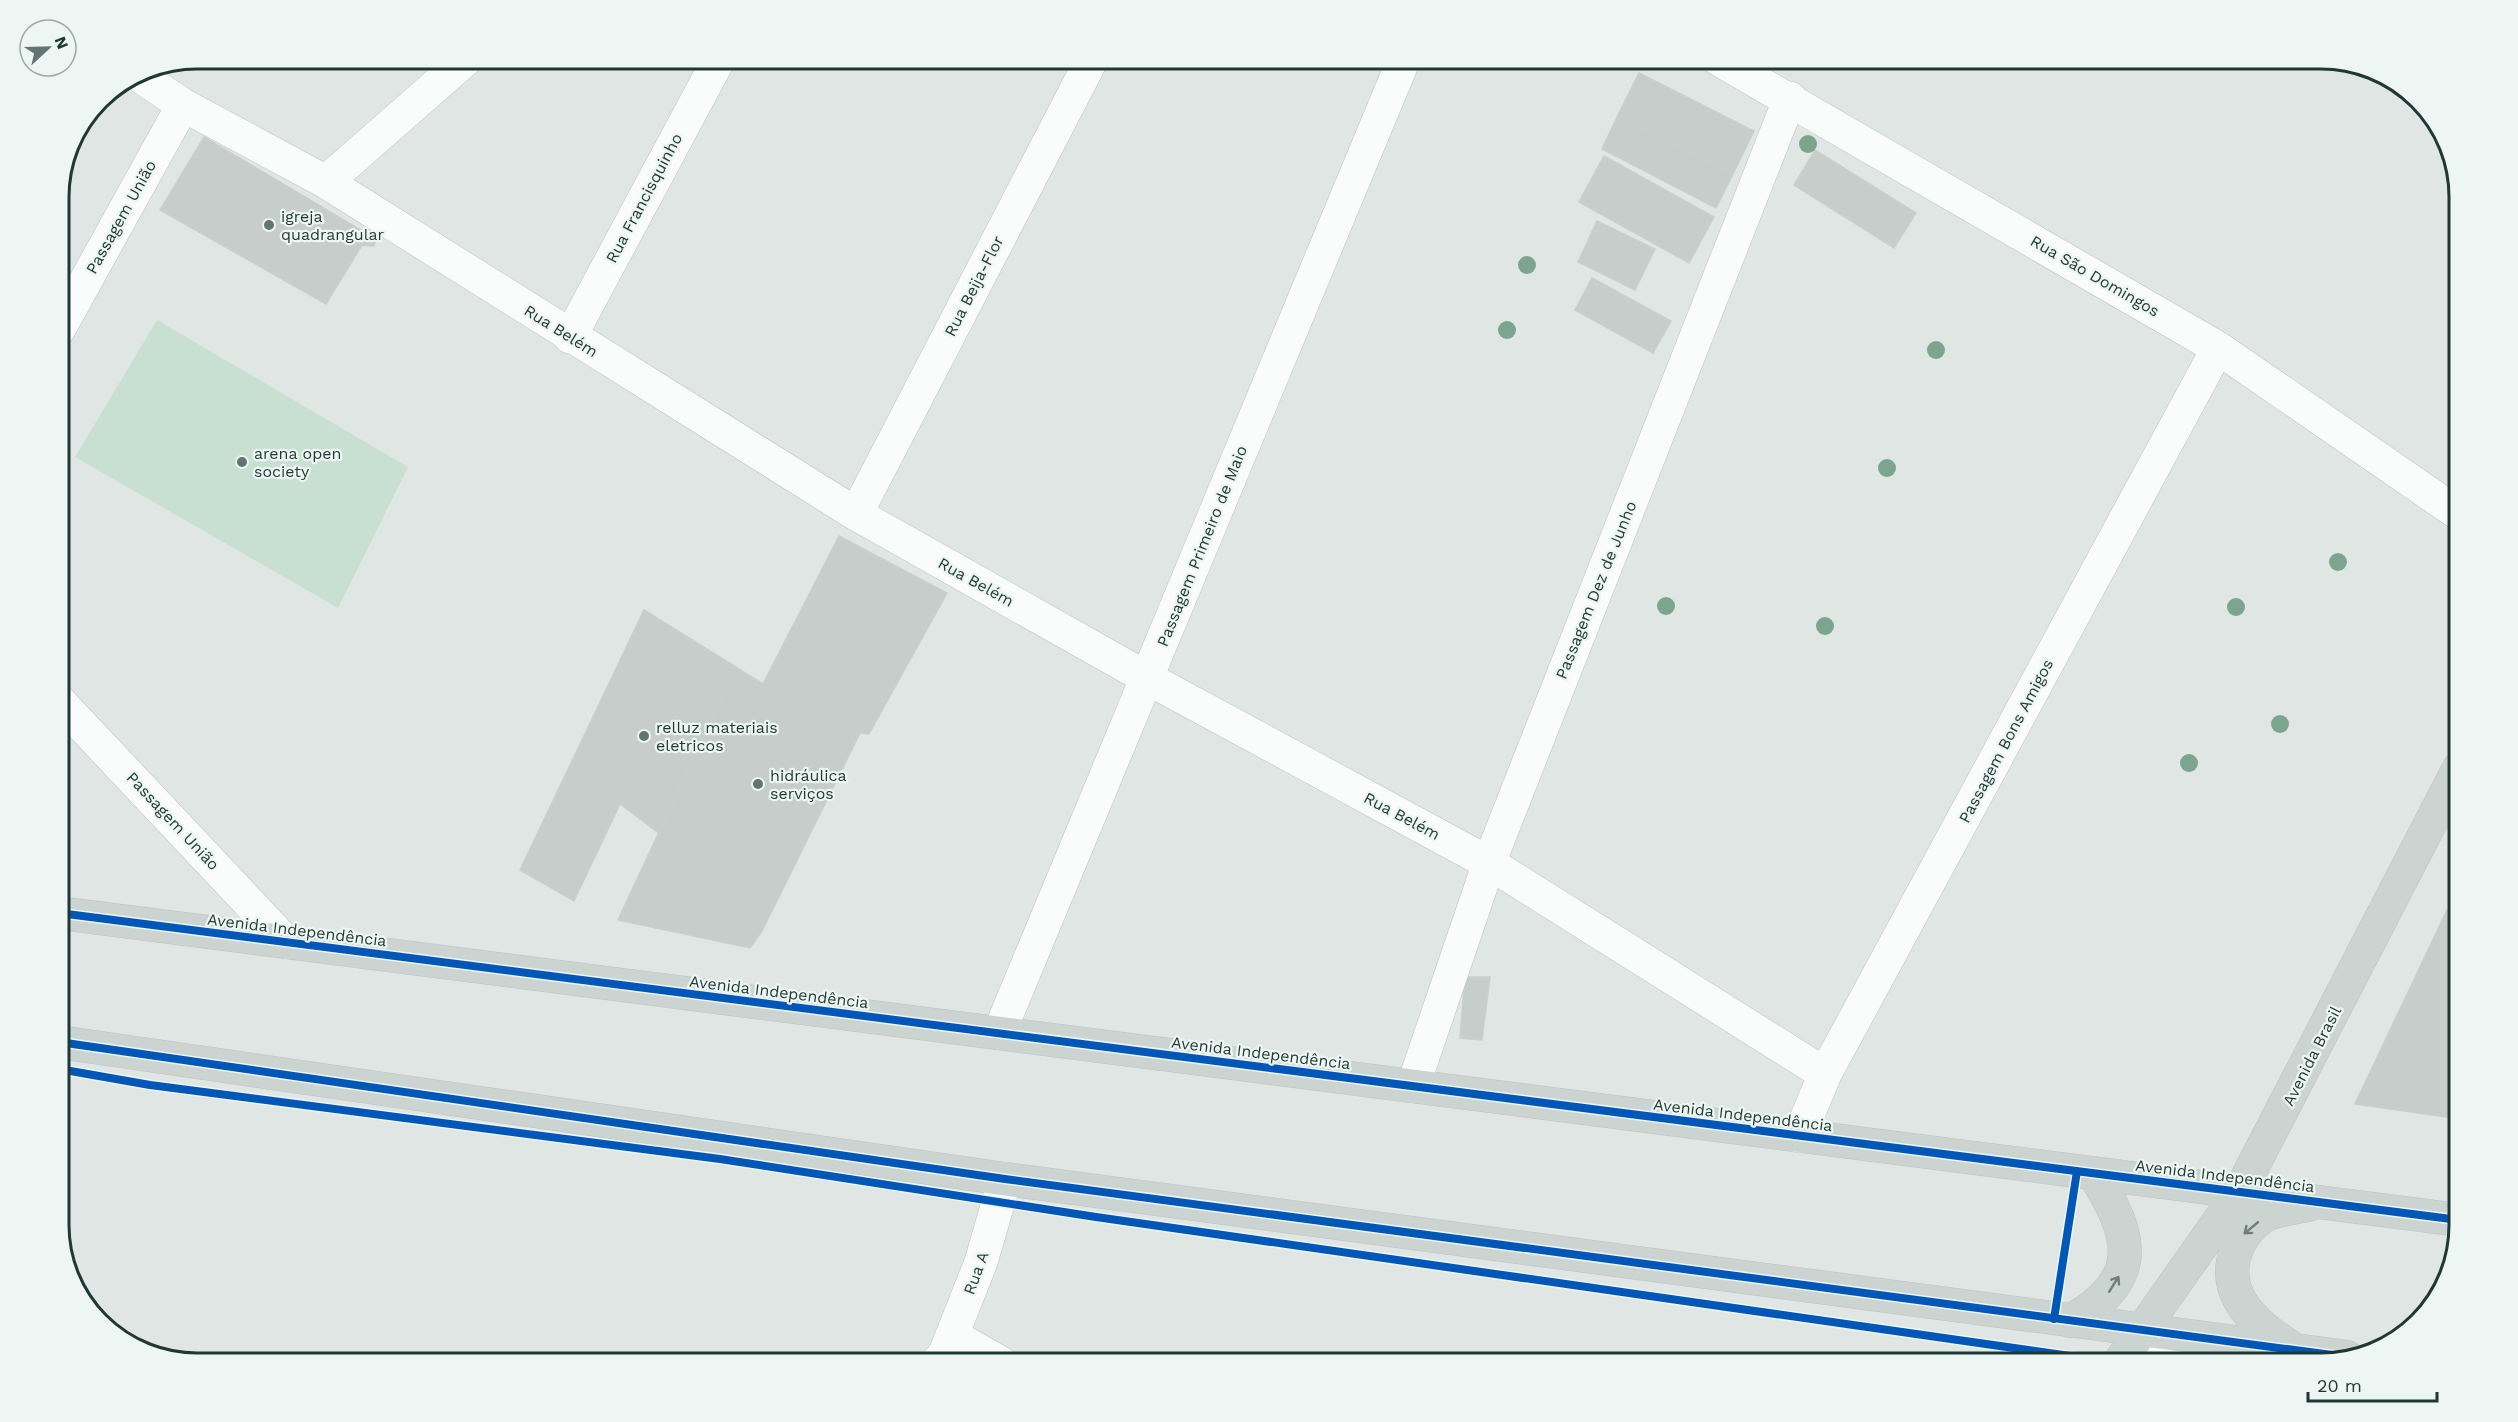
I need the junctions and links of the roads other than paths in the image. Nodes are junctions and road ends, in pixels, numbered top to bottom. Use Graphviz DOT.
graph roads {
  1 [pos="454,69"];
  2 [pos="713,69"];
  3 [pos="1086,69"];
  4 [pos="1399,69"];
  5 [pos="1738,69"];
  6 [pos="146,80"];
  7 [pos="1790,98"];
  8 [pos="183,105"];
  9 [pos="326,182"];
  10 [pos="69,311"];
  11 [pos="570,337"];
  12 [pos="2218,348"];
  13 [pos="2449,507"];
  14 [pos="856,514"];
  15 [pos="1147,678"];
  16 [pos="69,712"];
  17 [pos="2449,787"];
  18 [pos="1489,863"];
  19 [pos="69,914"];
  20 [pos="286,942"];
  21 [pos="999,1034"];
  22 [pos="69,1043"];
  23 [pos="1825,1074"];
  24 [pos="1413,1086"];
  25 [pos="1799,1136"];
  26 [pos="2093,1173"];
  27 [pos="1005,1179"];
  28 [pos="2240,1191"];
  29 [pos="2324,1201"];
  30 [pos="2449,1218"];
  31 [pos="2070,1321"];
  32 [pos="2142,1329"];
  33 [pos="952,1335"];
  34 [pos="2294,1349"];
  35 [pos="943,1353"];
  36 [pos="982,1353"];
  37 [pos="2126,1353"];
  38 [pos="2165,1353"];
  39 [pos="2320,1353"];
  1 -- 9 [label="street"];
  2 -- 11 [label="street, Rua Francisquinho"];
  3 -- 14 [label="street, Rua Beija-Flor"];
  4 -- 15 [label="street, Passagem Primeiro de Maio"];
  5 -- 7 [label="street, Rua São Domingos"];
  6 -- 8 [label="street, Rua Belém"];
  7 -- 12 [label="street, Rua São Domingos"];
  7 -- 18 [label="street, Passagem Dez de Junho"];
  8 -- 9 [label="street, Rua Belém"];
  8 -- 10 [label="street, Passagem União"];
  9 -- 11 [label="street, Rua Belém"];
  11 -- 14 [label="street, Rua Belém"];
  12 -- 13 [label="street, Rua São Domingos"];
  12 -- 23 [label="street, Passagem Bons Amigos"];
  14 -- 15 [label="street, Rua Belém"];
  15 -- 18 [label="street, Rua Belém"];
  15 -- 21 [label="street, Passagem Primeiro de Maio"];
  16 -- 20 [label="street, Passagem União"];
  17 -- 28 [label="main road, Avenida Brasil"];
  18 -- 23 [label="street, Rua Belém"];
  18 -- 24 [label="street, Passagem Dez de Junho"];
  19 -- 20 [label="main road, Avenida Independência"];
  20 -- 21 [label="main road, Avenida Independência"];
  21 -- 24 [label="main road, Avenida Independência"];
  22 -- 27 [label="main road"];
  23 -- 25 [label="street, Passagem Bons Amigos"];
  24 -- 25 [label="main road, Avenida Independência"];
  25 -- 26 [label="main road, Avenida Independência"];
  26 -- 28 [label="main road, Avenida Independência"];
  31 -- 26 [label="main road, one-way"];
  27 -- 31 [label="main road"];
  27 -- 33 [label="street, Rua A"];
  28 -- 29 [label="main road, Avenida Independência"];
  28 -- 32 [label="main road, Avenida Brasil"];
  29 -- 30 [label="main road, Avenida Independência"];
  29 -- 34 [label="main road, one-way"];
  31 -- 32 [label="main road"];
  32 -- 34 [label="main road"];
  32 -- 37 [label="main road, Avenida Brasil"];
  32 -- 38 [label="street"];
  33 -- 35 [label="street, Rua A"];
  33 -- 36 [label="street"];
  34 -- 39 [label="main road"];
}
